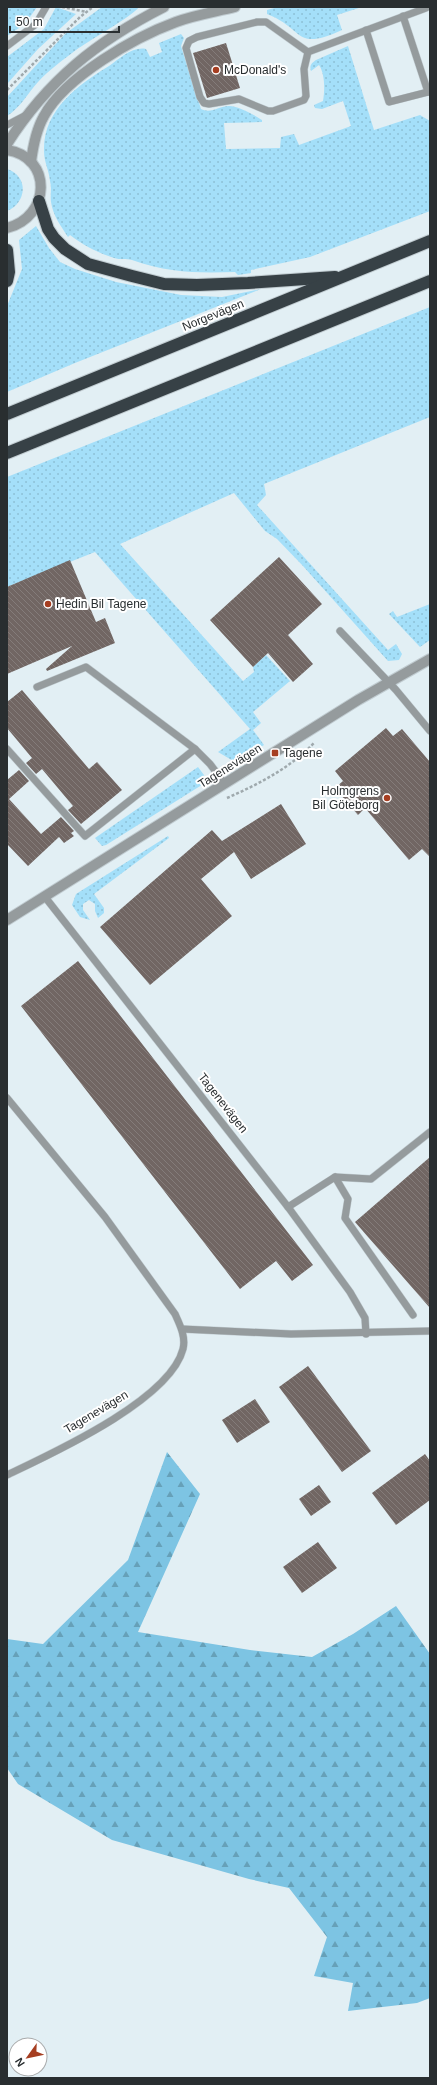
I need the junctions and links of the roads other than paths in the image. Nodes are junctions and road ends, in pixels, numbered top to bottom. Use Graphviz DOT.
graph roads {
  1 [pos="46,7"];
  2 [pos="164,7"];
  3 [pos="235,7"];
  4 [pos="427,8"];
  5 [pos="403,16"];
  6 [pos="366,30"];
  7 [pos="7,46"];
  8 [pos="308,52"];
  9 [pos="429,91"];
  10 [pos="26,115"];
  11 [pos="7,125"];
  12 [pos="7,144"];
  13 [pos="7,150"];
  14 [pos="30,162"];
  15 [pos="39,201"];
  16 [pos="7,228"];
  17 [pos="430,241"];
  18 [pos="7,250"];
  19 [pos="346,276"];
  20 [pos="7,281"];
  21 [pos="430,281"];
  22 [pos="7,414"];
  23 [pos="7,453"];
  24 [pos="340,631"];
  25 [pos="430,659"];
  26 [pos="389,682"];
  27 [pos="37,686"];
  28 [pos="430,731"];
  29 [pos="7,749"];
  30 [pos="195,749"];
  31 [pos="225,784"];
  32 [pos="45,897"];
  33 [pos="7,920"];
  34 [pos="7,1098"];
  35 [pos="430,1132"];
  36 [pos="335,1177"];
  37 [pos="288,1206"];
  38 [pos="413,1315"];
  39 [pos="182,1329"];
  40 [pos="430,1331"];
  41 [pos="366,1334"];
  42 [pos="7,1475"];
  1 -- 7 [label="lane"];
  2 -- 10 [label="street"];
  3 -- 14 [label="street"];
  4 -- 5 [label="lane"];
  5 -- 6 [label="lane"];
  5 -- 9 [label="lane"];
  6 -- 8 [label="lane"];
  6 -- 9 [label="lane"];
  8 -- 8 [label="lane"];
  10 -- 11 [label="lane"];
  10 -- 12 [label="street"];
  13 -- 14 [label="street"];
  14 -- 15 [label="street"];
  15 -- 16 [label="street"];
  15 -- 19 [label="highway"];
  17 -- 19 [label="highway, Norgevägen"];
  18 -- 20 [label="highway"];
  19 -- 22 [label="highway, Norgevägen"];
  21 -- 23 [label="highway"];
  24 -- 26 [label="lane"];
  25 -- 26 [label="street, Tagenevägen"];
  26 -- 28 [label="lane"];
  26 -- 31 [label="street, Tagenevägen"];
  27 -- 30 [label="lane"];
  29 -- 30 [label="lane"];
  30 -- 31 [label="lane"];
  31 -- 32 [label="street, Tagenevägen"];
  32 -- 33 [label="street, Tagenevägen"];
  32 -- 37 [label="lane, Tagenevägen"];
  34 -- 39 [label="lane, Tagenevägen"];
  35 -- 36 [label="lane"];
  36 -- 37 [label="lane"];
  36 -- 38 [label="lane"];
  37 -- 41 [label="lane, Tagenevägen"];
  39 -- 41 [label="lane"];
  39 -- 42 [label="lane, Tagenevägen"];
  40 -- 41 [label="lane"];
}
